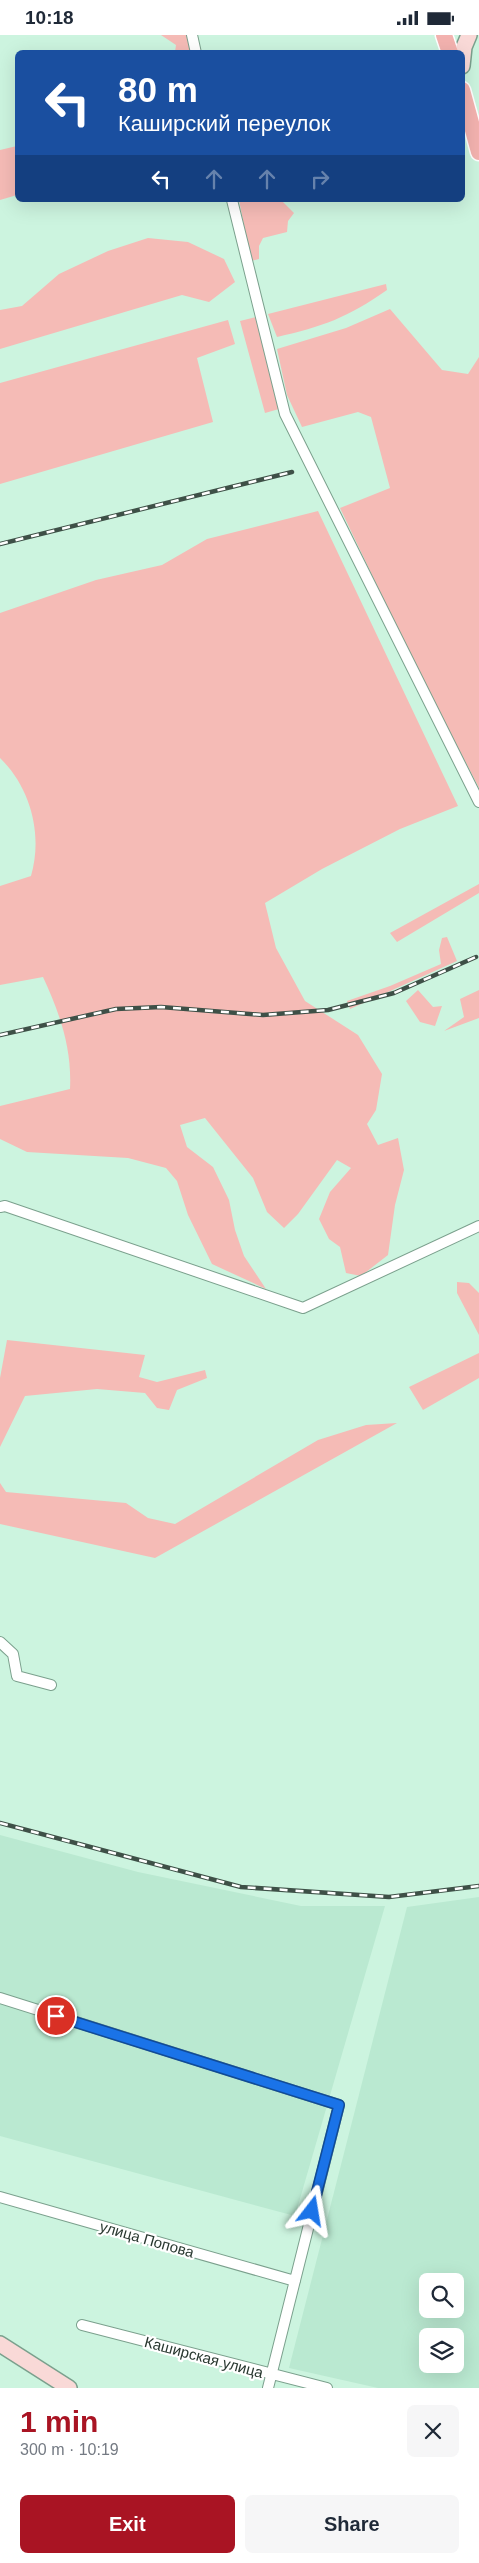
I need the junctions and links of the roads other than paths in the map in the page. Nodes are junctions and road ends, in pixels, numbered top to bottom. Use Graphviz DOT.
graph roads {
  1 [pos="192,35"];
  2 [pos="434,35"];
  3 [pos="444,35"];
  4 [pos="469,35"];
  5 [pos="195,50"];
  6 [pos="446,50"];
  7 [pos="448,50"];
  8 [pos="464,50"];
  9 [pos="465,101"];
  10 [pos="479,152"];
  11 [pos="232,202"];
  12 [pos="479,802"];
  13 [pos="0,1207"];
  14 [pos="479,1226"];
  15 [pos="0,1642"];
  16 [pos="51,1685"];
  17 [pos="0,1998"];
  18 [pos="0,2197"];
  19 [pos="295,2281"];
  20 [pos="82,2325"];
  21 [pos="0,2344"];
  22 [pos="271,2375"];
  23 [pos="69,2388"];
  24 [pos="268,2388"];
  25 [pos="327,2388"];
  1 -- 5 [label="street"];
  2 -- 6 [label="street"];
  3 -- 7 [label="main road"];
  4 -- 8 [label="street"];
  9 -- 10 [label="main road"];
  11 -- 12 [label="street"];
  13 -- 14 [label="street"];
  15 -- 16 [label="street"];
  17 -- 19 [label="street"];
  18 -- 19 [label="street, улица Попова"];
  19 -- 22 [label="street"];
  20 -- 22 [label="street, Каширская улица"];
  21 -- 23 [label="street"];
  22 -- 24 [label="street"];
  22 -- 25 [label="street, Каширская улица"];
}
